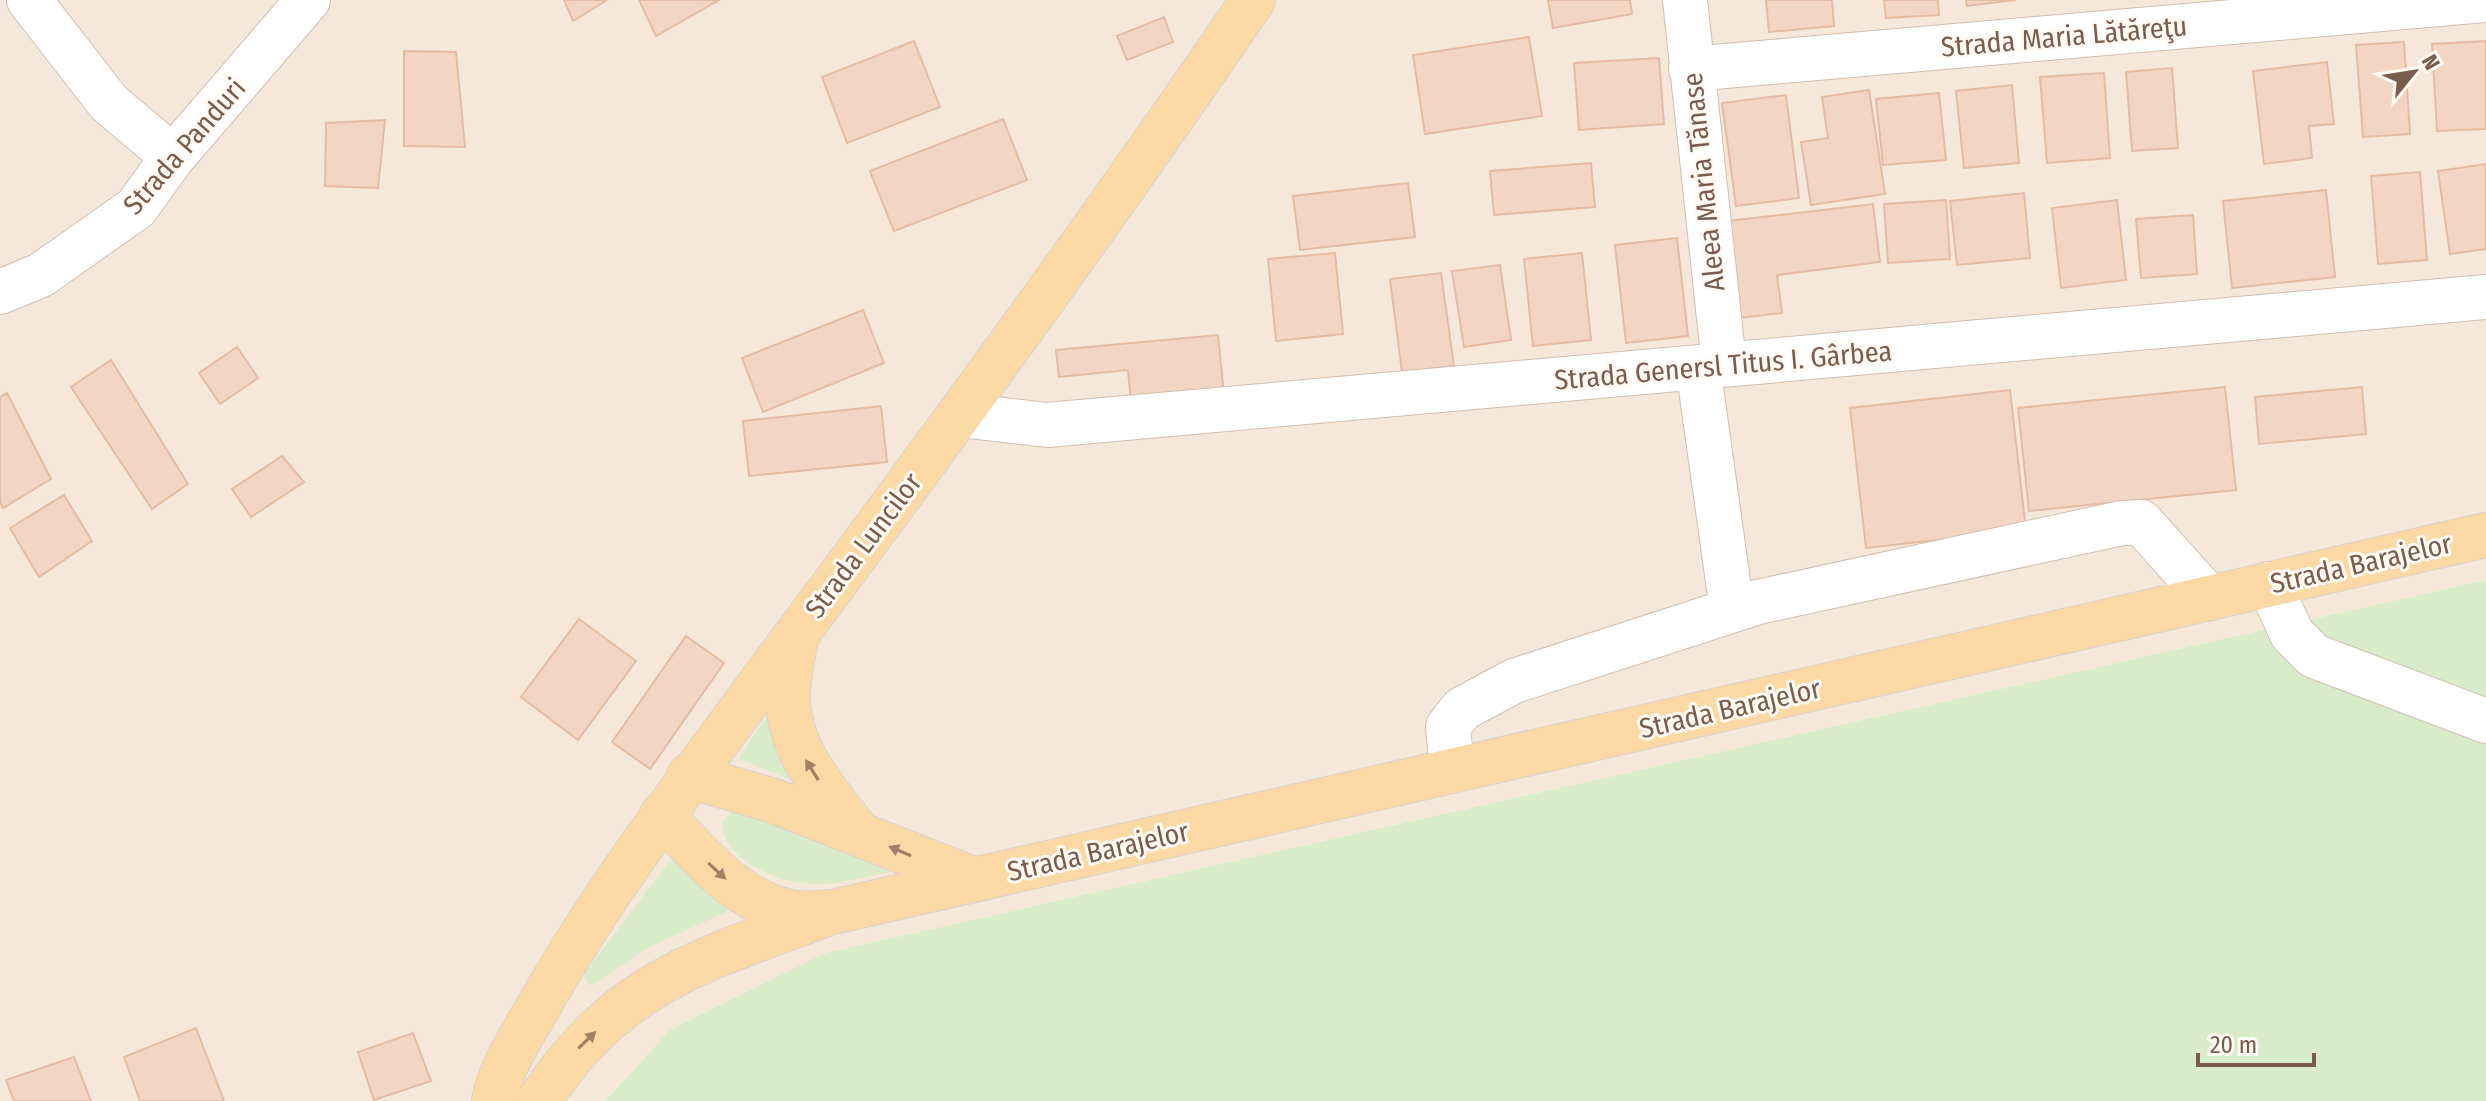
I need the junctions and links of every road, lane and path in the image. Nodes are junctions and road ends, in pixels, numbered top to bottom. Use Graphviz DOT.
graph roads {
  1 [pos="29,0"];
  2 [pos="308,0"];
  3 [pos="1253,0"];
  4 [pos="1685,0"];
  5 [pos="2485,0"];
  6 [pos="1691,69"];
  7 [pos="173,157"];
  8 [pos="0,292"];
  9 [pos="2486,297"];
  10 [pos="1711,366"];
  11 [pos="960,415"];
  12 [pos="2486,535"];
  13 [pos="2269,584"];
  14 [pos="2209,598"];
  15 [pos="1732,610"];
  16 [pos="798,632"];
  17 [pos="2483,718"];
  18 [pos="1452,771"];
  19 [pos="689,776"];
  20 [pos="662,815"];
  21 [pos="858,832"];
  22 [pos="973,879"];
  23 [pos="833,912"];
  24 [pos="488,1098"];
  25 [pos="539,1101"];
  1 -- 7 [label="street"];
  2 -- 7 [label="street, Strada Panduri"];
  3 -- 11 [label="main road, Strada Luncilor"];
  4 -- 6 [label="street, Aleea Maria Tănase"];
  5 -- 6 [label="street, Strada Maria Lătăreţu"];
  6 -- 10 [label="street, Aleea Maria Tănase"];
  7 -- 8 [label="street, Strada Panduri"];
  9 -- 10 [label="street, Strada Genersl Titus I. Gârbea"];
  10 -- 11 [label="street, Strada Genersl Titus I. Gârbea"];
  10 -- 15 [label="street, Aleea Maria Tănase"];
  11 -- 16 [label="main road, Strada Luncilor"];
  12 -- 13 [label="main road, Strada Barajelor"];
  13 -- 14 [label="main road, Strada Barajelor"];
  13 -- 17 [label="street"];
  14 -- 15 [label="street"];
  14 -- 18 [label="main road, Strada Barajelor"];
  15 -- 18 [label="street"];
  16 -- 19 [label="main road, Strada Luncilor"];
  21 -- 16 [label="main road, one-way"];
  18 -- 22 [label="main road, Strada Barajelor"];
  19 -- 20 [label="main road, Strada Luncilor"];
  19 -- 21 [label="main road, Strada Barajelor"];
  20 -- 23 [label="main road, Strada Barajelor, one-way"];
  20 -- 24 [label="main road, Strada Luncilor"];
  22 -- 21 [label="main road, Strada Barajelor, one-way"];
  22 -- 23 [label="main road, Strada Barajelor"];
  25 -- 23 [label="main road, one-way"];
}
